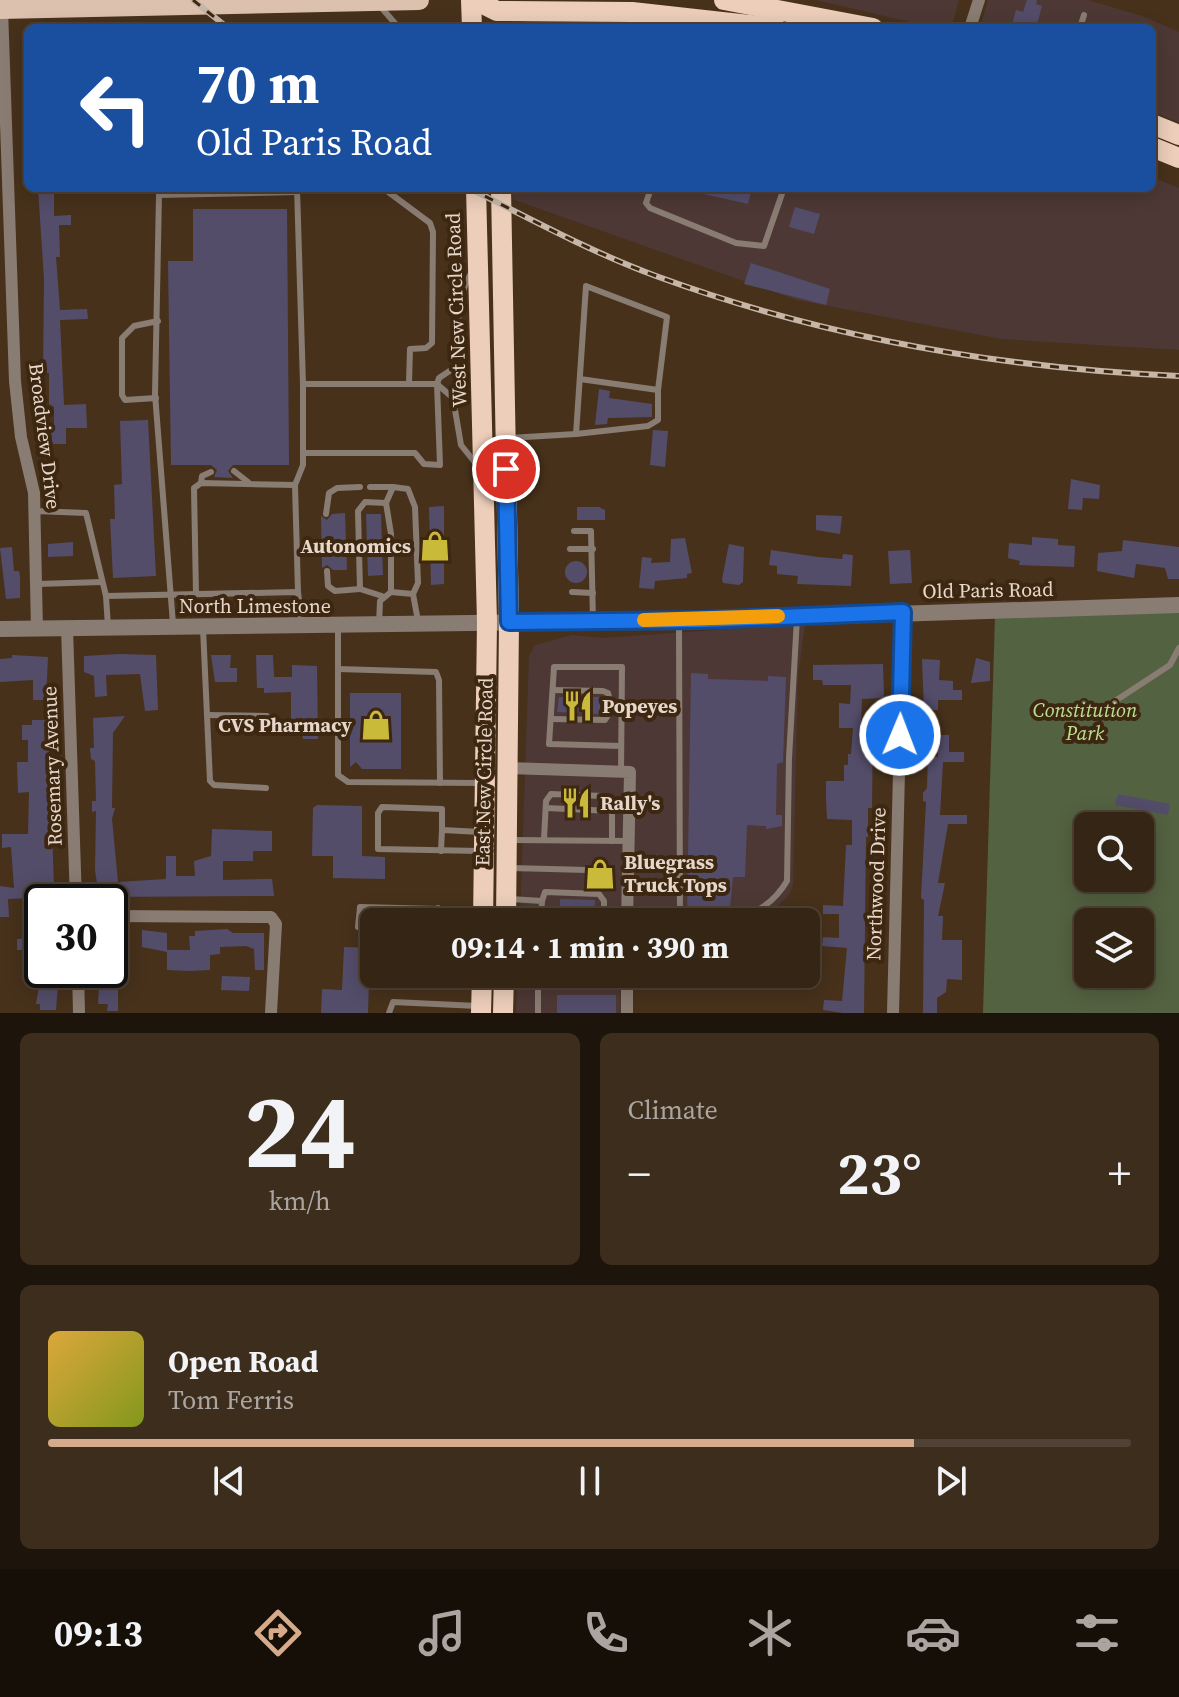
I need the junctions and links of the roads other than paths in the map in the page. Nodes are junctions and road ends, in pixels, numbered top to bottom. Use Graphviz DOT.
graph roads {
  1 [pos="419,0"];
  2 [pos="473,0"];
  3 [pos="724,0"];
  4 [pos="979,0"];
  5 [pos="376,1"];
  6 [pos="1,9"];
  7 [pos="497,13"];
  8 [pos="1084,15"];
  9 [pos="776,18"];
  10 [pos="396,24"];
  11 [pos="472,24"];
  12 [pos="834,24"];
  13 [pos="971,24"];
  14 [pos="1081,24"];
  15 [pos="1156,126"];
  16 [pos="1179,135"];
  17 [pos="1156,149"];
  18 [pos="1179,158"];
  19 [pos="158,192"];
  20 [pos="297,192"];
  21 [pos="388,192"];
  22 [pos="476,192"];
  23 [pos="501,192"];
  24 [pos="650,192"];
  25 [pos="783,192"];
  26 [pos="478,262"];
  27 [pos="158,321"];
  28 [pos="580,379"];
  29 [pos="409,383"];
  30 [pos="303,384"];
  31 [pos="437,384"];
  32 [pos="658,390"];
  33 [pos="156,398"];
  34 [pos="576,434"];
  35 [pos="506,438"];
  36 [pos="303,453"];
  37 [pos="234,471"];
  38 [pos="484,471"];
  39 [pos="211,472"];
  40 [pos="248,482"];
  41 [pos="201,483"];
  42 [pos="295,485"];
  43 [pos="360,487"];
  44 [pos="370,487"];
  45 [pos="393,487"];
  46 [pos="386,503"];
  47 [pos="35,511"];
  48 [pos="326,514"];
  49 [pos="574,531"];
  50 [pos="570,549"];
  51 [pos="593,549"];
  52 [pos="327,571"];
  53 [pos="102,582"];
  54 [pos="37,584"];
  55 [pos="360,589"];
  56 [pos="298,592"];
  57 [pos="391,592"];
  58 [pos="572,592"];
  59 [pos="593,593"];
  60 [pos="170,594"];
  61 [pos="196,594"];
  62 [pos="413,594"];
  63 [pos="106,596"];
  64 [pos="382,596"];
  65 [pos="1179,605"];
  66 [pos="903,612"];
  67 [pos="798,615"];
  68 [pos="679,620"];
  69 [pos="593,621"];
  70 [pos="487,622"];
  71 [pos="509,622"];
  72 [pos="203,624"];
  73 [pos="418,624"];
  74 [pos="173,625"];
  75 [pos="302,625"];
  76 [pos="379,625"];
  77 [pos="108,627"];
  78 [pos="338,627"];
  79 [pos="67,628"];
  80 [pos="0,629"];
  81 [pos="37,629"];
  82 [pos="1179,648"];
  83 [pos="1170,665"];
  84 [pos="338,669"];
  85 [pos="1179,670"];
  86 [pos="553,690"];
  87 [pos="1109,705"];
  88 [pos="207,715"];
  89 [pos="267,716"];
  90 [pos="551,719"];
  91 [pos="621,746"];
  92 [pos="508,768"];
  93 [pos="621,772"];
  94 [pos="440,783"];
  95 [pos="485,783"];
  96 [pos="266,788"];
  97 [pos="546,808"];
  98 [pos="612,811"];
  99 [pos="442,830"];
  100 [pos="544,839"];
  101 [pos="508,840"];
  102 [pos="612,841"];
  103 [pos="629,841"];
  104 [pos="484,842"];
  105 [pos="441,851"];
  106 [pos="507,868"];
  107 [pos="587,870"];
  108 [pos="75,884"];
  109 [pos="506,899"];
  110 [pos="542,901"];
  111 [pos="438,908"];
  112 [pos="483,908"];
  113 [pos="506,908"];
  114 [pos="542,908"];
  115 [pos="604,908"];
  116 [pos="627,908"];
  117 [pos="680,908"];
  118 [pos="763,908"];
  119 [pos="128,916"];
  120 [pos="360,927"];
  121 [pos="78,988"];
  122 [pos="482,988"];
  123 [pos="504,988"];
  124 [pos="538,988"];
  125 [pos="627,988"];
  126 [pos="421,1004"];
  127 [pos="481,1010"];
  128 [pos="79,1013"];
  129 [pos="271,1013"];
  130 [pos="389,1013"];
  131 [pos="421,1013"];
  132 [pos="503,1013"];
  133 [pos="538,1013"];
  134 [pos="627,1013"];
  135 [pos="893,1013"];
  1 -- 5 [label="main road"];
  2 -- 7 [label="highway"];
  2 -- 11 [label="highway"];
  3 -- 9 [label="highway"];
  4 -- 13 [label="street"];
  5 -- 6 [label="main road"];
  5 -- 10 [label="lane"];
  6 -- 47 [label="street, Broadview Drive"];
  7 -- 9 [label="highway"];
  8 -- 14 [label="lane"];
  9 -- 12 [label="highway"];
  15 -- 16 [label="highway"];
  17 -- 18 [label="highway"];
  19 -- 27 [label="lane"];
  20 -- 30 [label="lane"];
  21 -- 29 [label="lane"];
  22 -- 26 [label="highway, West New Circle Road"];
  23 -- 35 [label="highway"];
  24 -- 25 [label="lane"];
  26 -- 31 [label="lane"];
  26 -- 38 [label="highway, West New Circle Road"];
  27 -- 33 [label="lane"];
  27 -- 33 [label="lane"];
  28 -- 32 [label="lane"];
  28 -- 32 [label="lane"];
  28 -- 34 [label="lane"];
  29 -- 30 [label="lane"];
  29 -- 31 [label="lane"];
  30 -- 36 [label="lane"];
  31 -- 36 [label="lane"];
  31 -- 38 [label="lane"];
  32 -- 34 [label="lane"];
  33 -- 60 [label="lane"];
  34 -- 35 [label="lane"];
  35 -- 71 [label="highway"];
  36 -- 42 [label="lane"];
  37 -- 40 [label="lane"];
  38 -- 70 [label="highway, West New Circle Road"];
  39 -- 41 [label="lane"];
  40 -- 41 [label="lane"];
  40 -- 42 [label="lane"];
  41 -- 61 [label="lane"];
  42 -- 56 [label="lane"];
  43 -- 48 [label="lane"];
  44 -- 45 [label="lane"];
  45 -- 46 [label="lane"];
  45 -- 62 [label="lane"];
  46 -- 55 [label="lane"];
  46 -- 57 [label="lane"];
  47 -- 53 [label="lane"];
  47 -- 54 [label="street, Broadview Drive"];
  49 -- 51 [label="lane"];
  50 -- 51 [label="lane"];
  51 -- 59 [label="lane"];
  52 -- 55 [label="lane"];
  53 -- 54 [label="lane"];
  53 -- 63 [label="lane"];
  54 -- 81 [label="street, Broadview Drive"];
  55 -- 64 [label="lane"];
  56 -- 61 [label="lane"];
  56 -- 75 [label="lane"];
  57 -- 62 [label="lane"];
  57 -- 64 [label="lane"];
  58 -- 59 [label="lane"];
  59 -- 69 [label="lane"];
  60 -- 61 [label="lane"];
  60 -- 63 [label="lane"];
  60 -- 74 [label="lane"];
  62 -- 73 [label="lane"];
  63 -- 77 [label="lane"];
  64 -- 76 [label="lane"];
  65 -- 66 [label="street, Old Paris Road"];
  66 -- 67 [label="street, Old Paris Road"];
  66 -- 135 [label="street, Northwood Drive"];
  67 -- 68 [label="street, Old Paris Road"];
  67 -- 118 [label="lane"];
  68 -- 69 [label="street, Old Paris Road"];
  68 -- 117 [label="lane"];
  69 -- 71 [label="street, Old Paris Road"];
  70 -- 71 [label="street, North Limestone"];
  70 -- 73 [label="street, North Limestone"];
  70 -- 95 [label="highway, East New Circle Road"];
  71 -- 92 [label="highway, East New Circle Road"];
  72 -- 74 [label="street, North Limestone"];
  72 -- 75 [label="street, North Limestone"];
  72 -- 88 [label="lane"];
  73 -- 76 [label="street, North Limestone"];
  74 -- 77 [label="street, North Limestone"];
  75 -- 78 [label="street, North Limestone"];
  76 -- 78 [label="street, North Limestone"];
  77 -- 79 [label="street, North Limestone"];
  78 -- 84 [label="lane"];
  79 -- 81 [label="street, North Limestone"];
  79 -- 108 [label="street, Rosemary Avenue"];
  80 -- 81 [label="street, North Limestone"];
  82 -- 83 [label="lane"];
  83 -- 85 [label="lane"];
  83 -- 87 [label="lane"];
  84 -- 94 [label="lane"];
  84 -- 94 [label="lane"];
  86 -- 90 [label="lane"];
  86 -- 90 [label="lane"];
  86 -- 91 [label="lane"];
  88 -- 89 [label="lane"];
  88 -- 96 [label="lane"];
  90 -- 91 [label="lane"];
  91 -- 93 [label="lane"];
  92 -- 93 [label="street"];
  92 -- 101 [label="highway, East New Circle Road"];
  93 -- 103 [label="street"];
  94 -- 95 [label="lane"];
  95 -- 104 [label="highway, East New Circle Road"];
  97 -- 98 [label="lane"];
  97 -- 98 [label="lane"];
  97 -- 100 [label="lane"];
  98 -- 102 [label="lane"];
  99 -- 104 [label="lane"];
  99 -- 105 [label="lane"];
  99 -- 105 [label="lane"];
  100 -- 101 [label="lane"];
  100 -- 102 [label="lane"];
  101 -- 106 [label="highway, East New Circle Road"];
  102 -- 103 [label="lane"];
  103 -- 116 [label="street"];
  104 -- 105 [label="lane"];
  104 -- 112 [label="highway, East New Circle Road"];
  106 -- 107 [label="lane"];
  106 -- 109 [label="highway, East New Circle Road"];
  109 -- 110 [label="lane"];
  109 -- 113 [label="highway, East New Circle Road"];
  110 -- 114 [label="lane"];
  110 -- 115 [label="lane"];
  111 -- 120 [label="lane"];
  119 -- 129 [label="street"];
  121 -- 128 [label="street"];
  122 -- 127 [label="highway"];
  123 -- 132 [label="highway"];
  124 -- 133 [label="lane"];
  125 -- 134 [label="street"];
  126 -- 127 [label="lane"];
  126 -- 130 [label="lane"];
  126 -- 131 [label="lane"];
}
